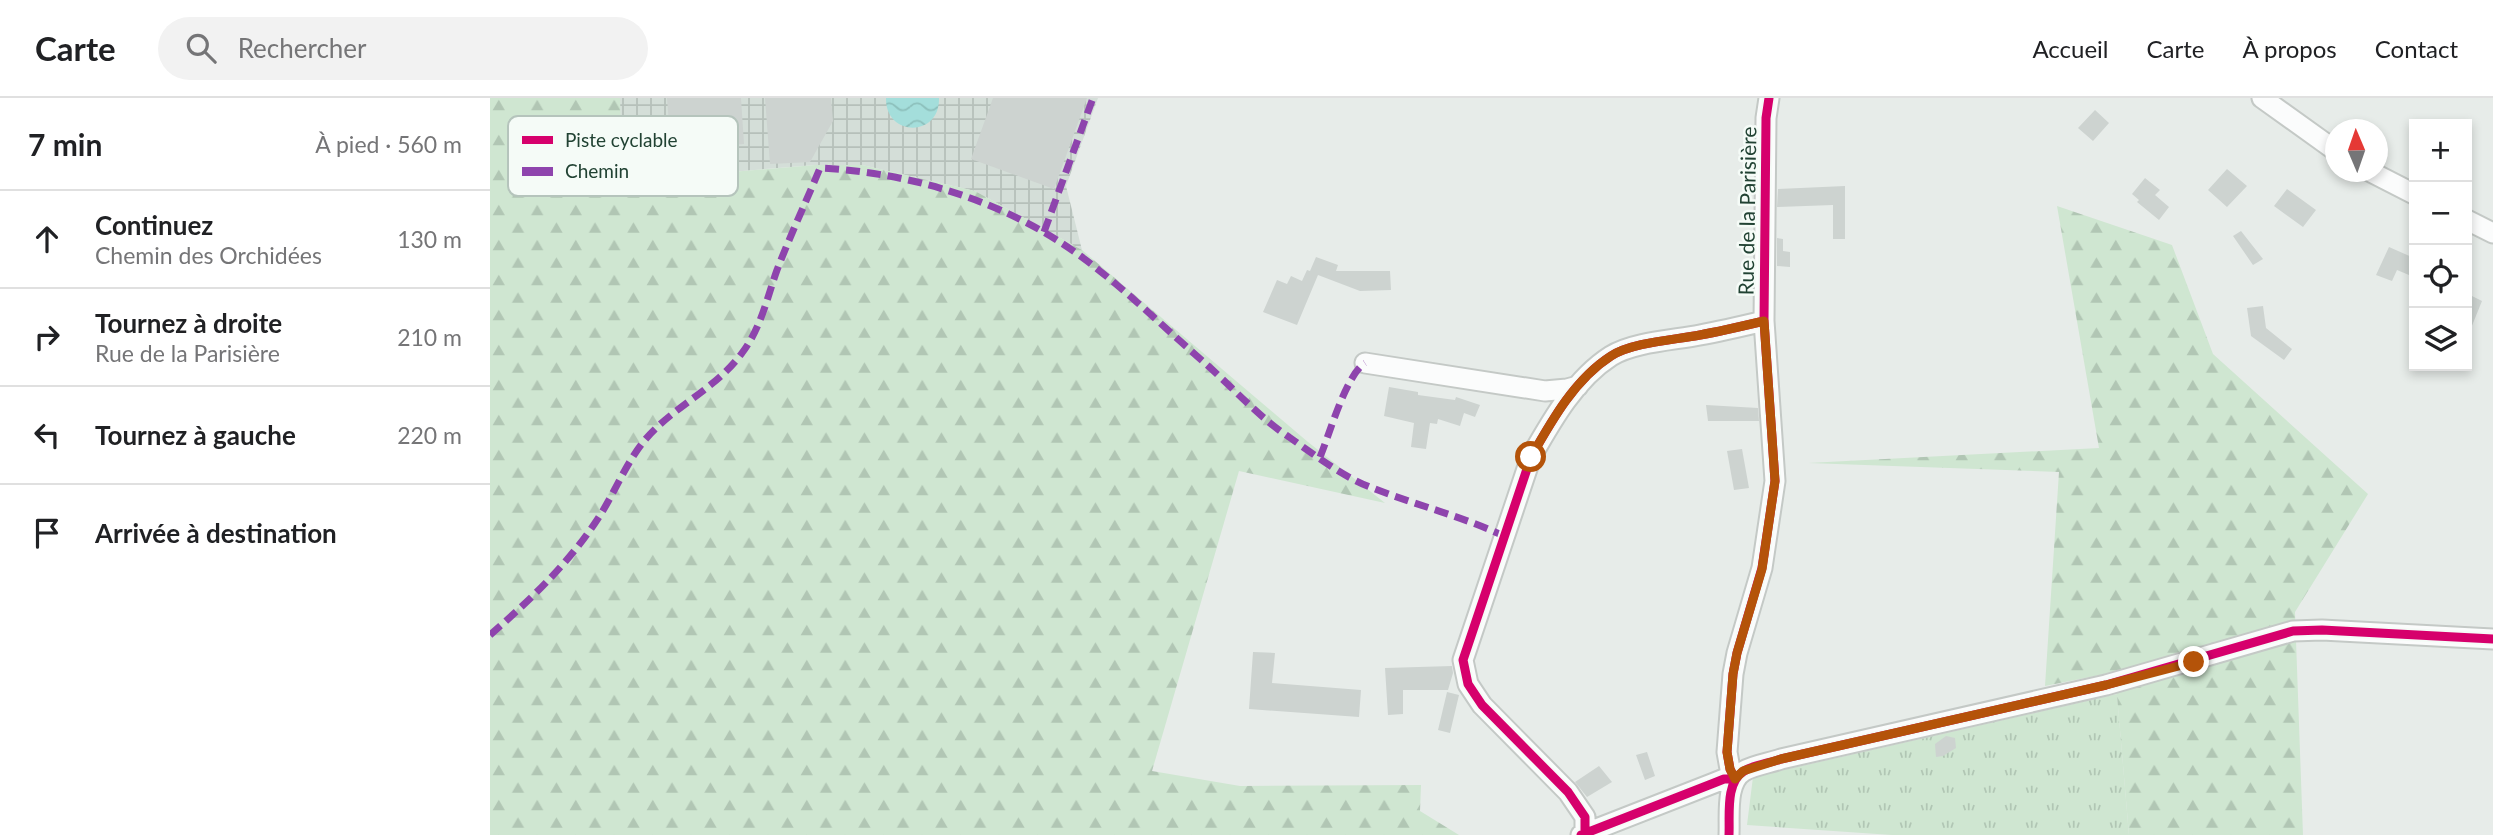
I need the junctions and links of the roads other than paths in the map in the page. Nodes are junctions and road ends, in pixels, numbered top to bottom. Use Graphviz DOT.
graph roads {
  1 [pos="1769,98"];
  2 [pos="2262,98"];
  3 [pos="2325,144"];
  4 [pos="2388,181"];
  5 [pos="2409,191"];
  6 [pos="2472,222"];
  7 [pos="2493,233"];
  8 [pos="1764,321"];
  9 [pos="1365,363"];
  10 [pos="1578,386"];
  11 [pos="2493,639"];
  12 [pos="1735,779"];
  13 [pos="1583,833"];
  14 [pos="1729,835"];
  1 -- 8 [label="street, Rue de la Parisière"];
  2 -- 3 [label="street"];
  4 -- 5 [label="street"];
  6 -- 7 [label="street"];
  8 -- 10 [label="street"];
  8 -- 12 [label="street, Rue de la Parisière"];
  9 -- 10 [label="street"];
  10 -- 13 [label="street"];
  11 -- 12 [label="street"];
  12 -- 13 [label="street"];
  12 -- 14 [label="street"];
}
